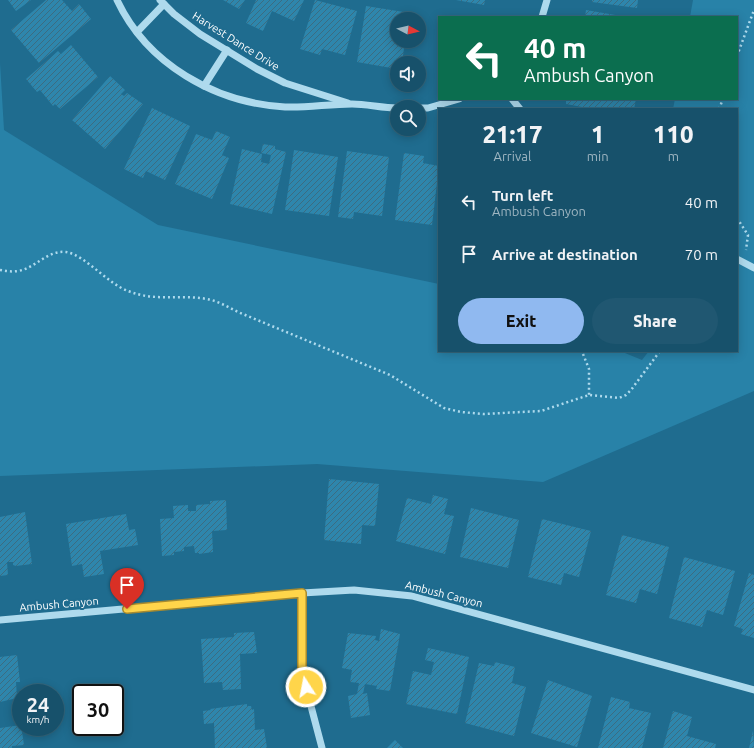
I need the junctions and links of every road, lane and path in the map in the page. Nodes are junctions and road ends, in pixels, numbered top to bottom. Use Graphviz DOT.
graph roads {
  1 [pos="117,0"];
  2 [pos="547,0"];
  3 [pos="162,2"];
  4 [pos="754,10"];
  5 [pos="542,16"];
  6 [pos="137,32"];
  7 [pos="227,50"];
  8 [pos="738,53"];
  9 [pos="204,86"];
  10 [pos="456,100"];
  11 [pos="513,100"];
  12 [pos="352,104"];
  13 [pos="390,107"];
  14 [pos="426,108"];
  15 [pos="519,108"];
  16 [pos="738,220"];
  17 [pos="739,260"];
  18 [pos="754,268"];
  19 [pos="0,270"];
  20 [pos="659,352"];
  21 [pos="582,354"];
  22 [pos="590,395"];
  23 [pos="302,593"];
  24 [pos="0,620"];
  25 [pos="754,690"];
  26 [pos="322,748"];
  1 -- 6 [label="street, Harvest Dance Drive"];
  2 -- 5 [label="street"];
  3 -- 6 [label="street"];
  3 -- 7 [label="street, Harvest Dance Drive"];
  4 -- 8 [label="path"];
  6 -- 9 [label="street, Harvest Dance Drive"];
  7 -- 9 [label="street"];
  7 -- 12 [label="street, Harvest Dance Drive"];
  9 -- 12 [label="street, Harvest Dance Drive"];
  10 -- 14 [label="street"];
  11 -- 15 [label="street"];
  12 -- 13 [label="street, Harvest Dance Drive"];
  16 -- 17 [label="path"];
  17 -- 18 [label="street"];
  19 -- 22 [label="path"];
  20 -- 22 [label="path"];
  21 -- 22 [label="path"];
  23 -- 24 [label="street, Ambush Canyon"];
  23 -- 25 [label="street, Ambush Canyon"];
  23 -- 26 [label="street"];
}
